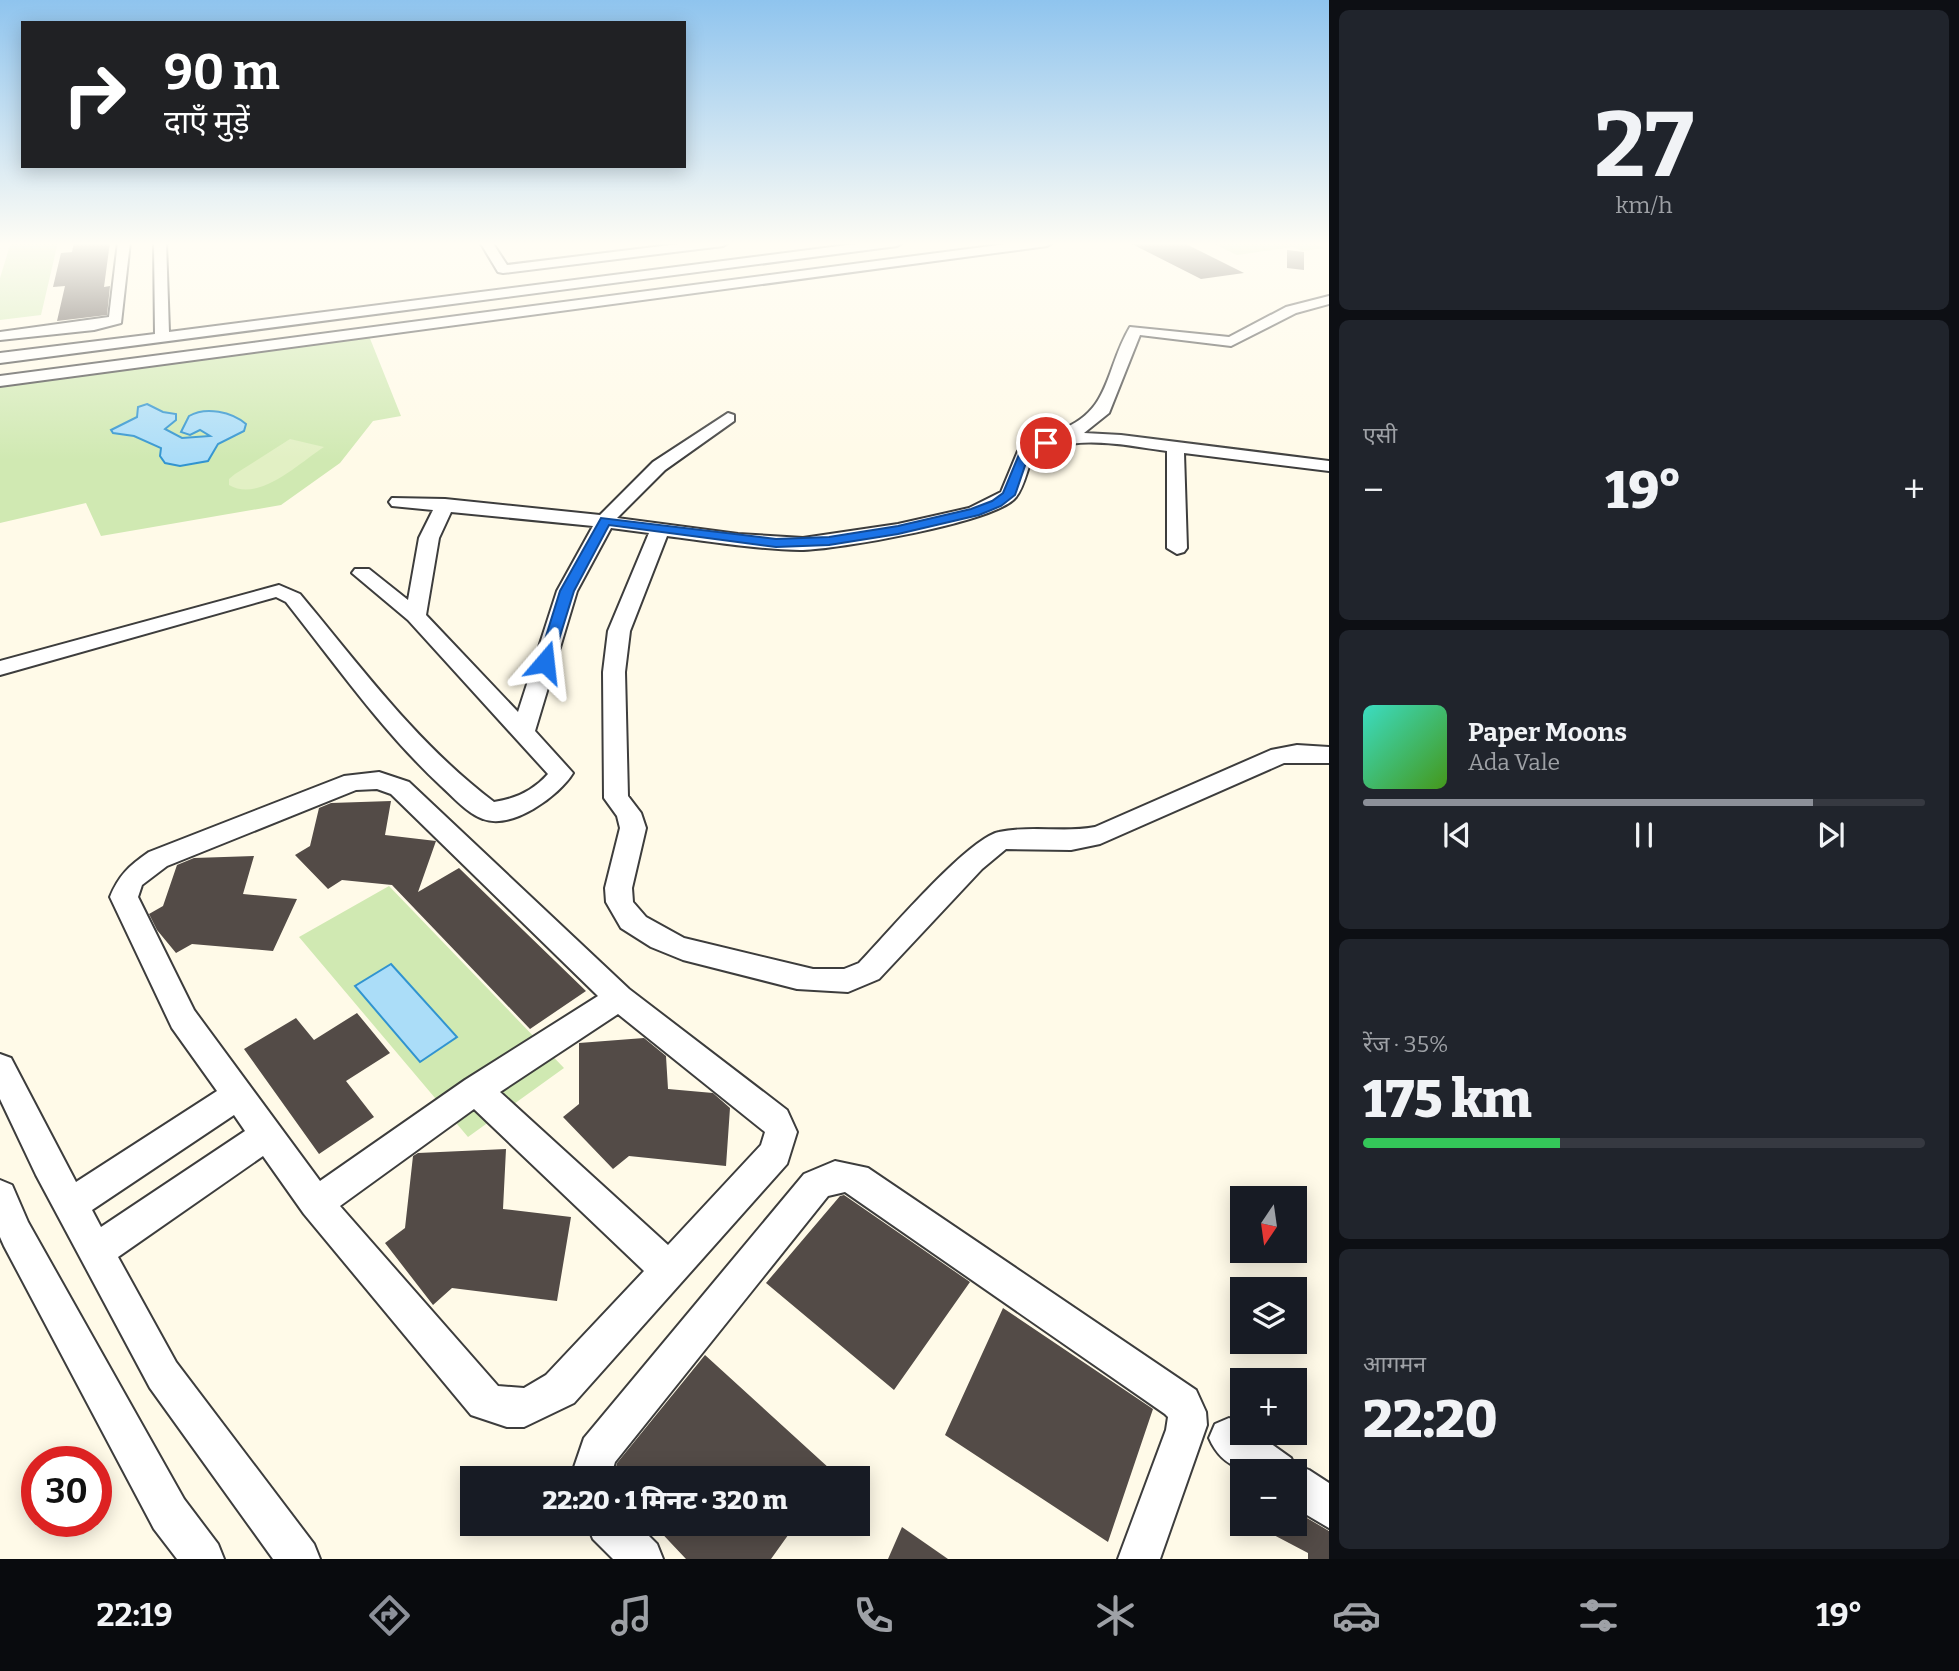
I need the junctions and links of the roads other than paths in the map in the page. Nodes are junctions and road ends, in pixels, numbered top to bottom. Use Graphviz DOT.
graph roads {
  1 [pos="117,315"];
  2 [pos="161,315"];
  3 [pos="265,315"];
  4 [pos="303,315"];
  5 [pos="432,315"];
  6 [pos="472,315"];
  7 [pos="1282,315"];
  8 [pos="161,331"];
  9 [pos="0,336"];
  10 [pos="0,346"];
  11 [pos="0,358"];
  12 [pos="0,365"];
  13 [pos="0,381"];
  14 [pos="728,418"];
  15 [pos="1046,443"];
  16 [pos="1175,448"];
  17 [pos="1329,466"];
  18 [pos="398,502"];
  19 [pos="445,504"];
  20 [pos="605,521"];
  21 [pos="661,528"];
  22 [pos="1177,548"];
  23 [pos="362,573"];
  24 [pos="415,617"];
  25 [pos="0,668"];
  26 [pos="523,733"];
  27 [pos="1329,755"];
  28 [pos="619,998"];
  29 [pos="0,1068"];
  30 [pos="477,1090"];
  31 [pos="238,1095"];
  32 [pos="267,1135"];
  33 [pos="0,1196"];
  34 [pos="316,1203"];
  35 [pos="70,1205"];
  36 [pos="96,1251"];
  37 [pos="668,1269"];
  38 [pos="1229,1438"];
  39 [pos="1259,1459"];
  40 [pos="594,1466"];
  41 [pos="1307,1492"];
  42 [pos="1329,1508"];
  43 [pos="620,1536"];
  44 [pos="203,1559"];
  45 [pos="299,1559"];
  46 [pos="642,1559"];
  47 [pos="1139,1559"];
  1 -- 9 [label="street"];
  2 -- 8 [label="street"];
  3 -- 8 [label="street"];
  4 -- 8 [label="street"];
  5 -- 12 [label="street"];
  6 -- 13 [label="street"];
  7 -- 15 [label="street"];
  8 -- 10 [label="street"];
  8 -- 11 [label="street"];
  14 -- 20 [label="street"];
  15 -- 16 [label="street"];
  15 -- 21 [label="street"];
  16 -- 17 [label="street"];
  16 -- 22 [label="street"];
  18 -- 19 [label="street"];
  19 -- 20 [label="street"];
  19 -- 24 [label="street"];
  20 -- 21 [label="street"];
  20 -- 26 [label="street"];
  21 -- 27 [label="street"];
  23 -- 24 [label="street"];
  24 -- 26 [label="street"];
  25 -- 26 [label="street"];
  28 -- 30 [label="street"];
  28 -- 31 [label="street"];
  28 -- 37 [label="street"];
  29 -- 35 [label="street"];
  30 -- 34 [label="street"];
  30 -- 37 [label="street"];
  31 -- 32 [label="street"];
  31 -- 35 [label="street"];
  32 -- 34 [label="street"];
  32 -- 36 [label="street"];
  33 -- 44 [label="street"];
  34 -- 37 [label="street"];
  35 -- 36 [label="street"];
  36 -- 45 [label="street"];
  38 -- 39 [label="street"];
  40 -- 47 [label="street"];
  41 -- 42 [label="street"];
  43 -- 46 [label="street"];
}
